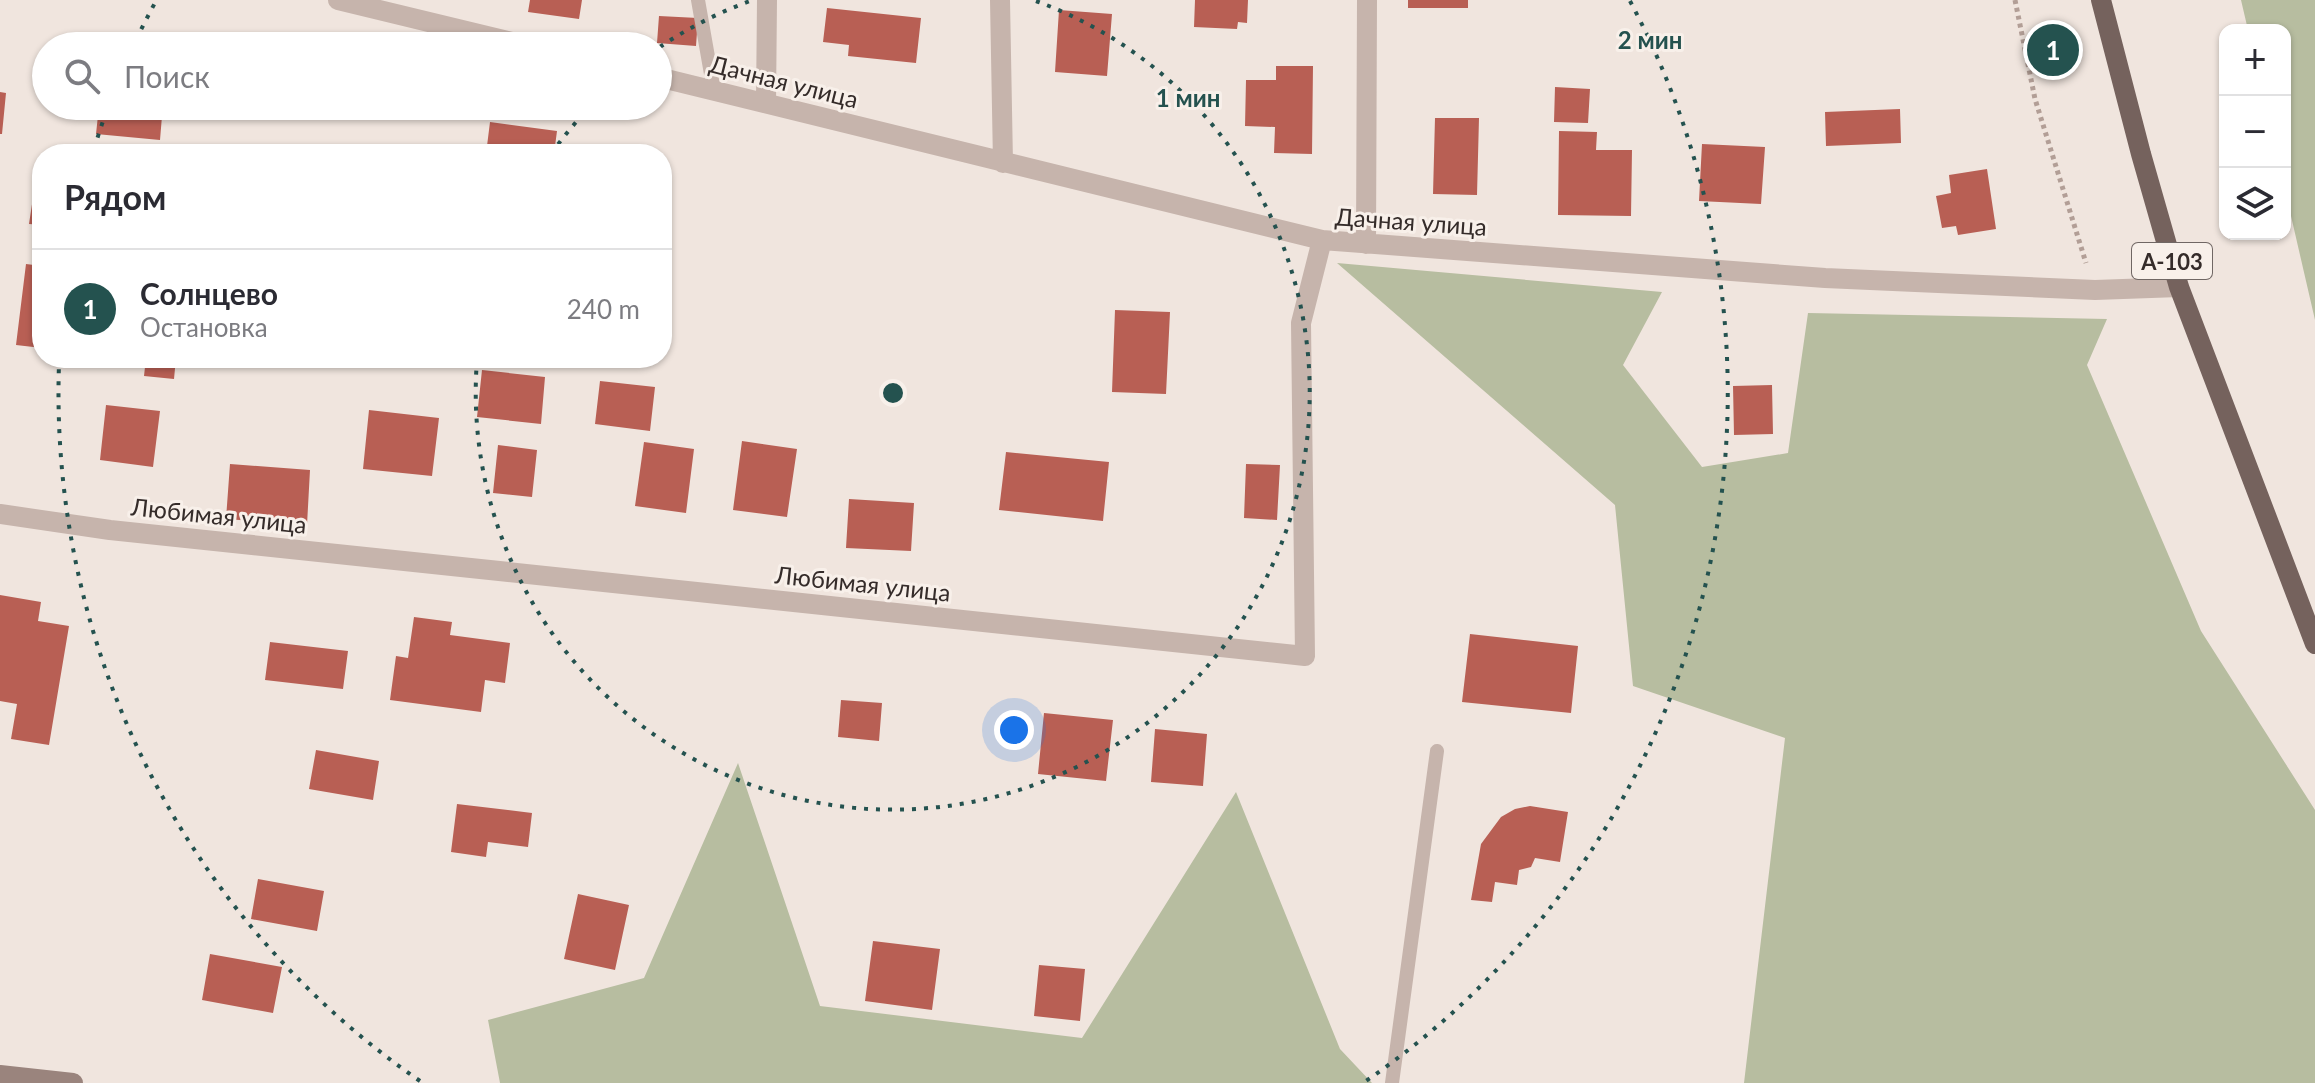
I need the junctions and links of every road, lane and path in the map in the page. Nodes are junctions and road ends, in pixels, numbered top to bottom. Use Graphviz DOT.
graph roads {
  1 [pos="338,0"];
  2 [pos="698,0"];
  3 [pos="767,0"];
  4 [pos="1000,0"];
  5 [pos="1367,0"];
  6 [pos="2015,0"];
  7 [pos="2101,0"];
  8 [pos="470,32"];
  9 [pos="672,80"];
  10 [pos="714,91"];
  11 [pos="766,103"];
  12 [pos="1003,163"];
  13 [pos="1322,240"];
  14 [pos="1366,244"];
  15 [pos="2179,287"];
  16 [pos="2095,290"];
  17 [pos="0,514"];
  18 [pos="2315,644"];
  19 [pos="1437,751"];
  20 [pos="0,1075"];
  21 [pos="73,1083"];
  22 [pos="1392,1083"];
  1 -- 8 [label="street"];
  2 -- 10 [label="lane"];
  3 -- 11 [label="street"];
  4 -- 12 [label="street"];
  5 -- 14 [label="street"];
  6 -- 16 [label="path"];
  7 -- 15 [label="main road, А-103"];
  9 -- 10 [label="street, Дачная улица"];
  10 -- 11 [label="street, Дачная улица"];
  11 -- 12 [label="street, Дачная улица"];
  12 -- 13 [label="street, Дачная улица"];
  13 -- 14 [label="street, Дачная улица"];
  13 -- 17 [label="street, Любимая улица"];
  14 -- 16 [label="street, Дачная улица"];
  15 -- 16 [label="street, Дачная улица"];
  15 -- 18 [label="main road, А-103"];
  19 -- 22 [label="lane"];
  20 -- 21 [label="main road"];
}
